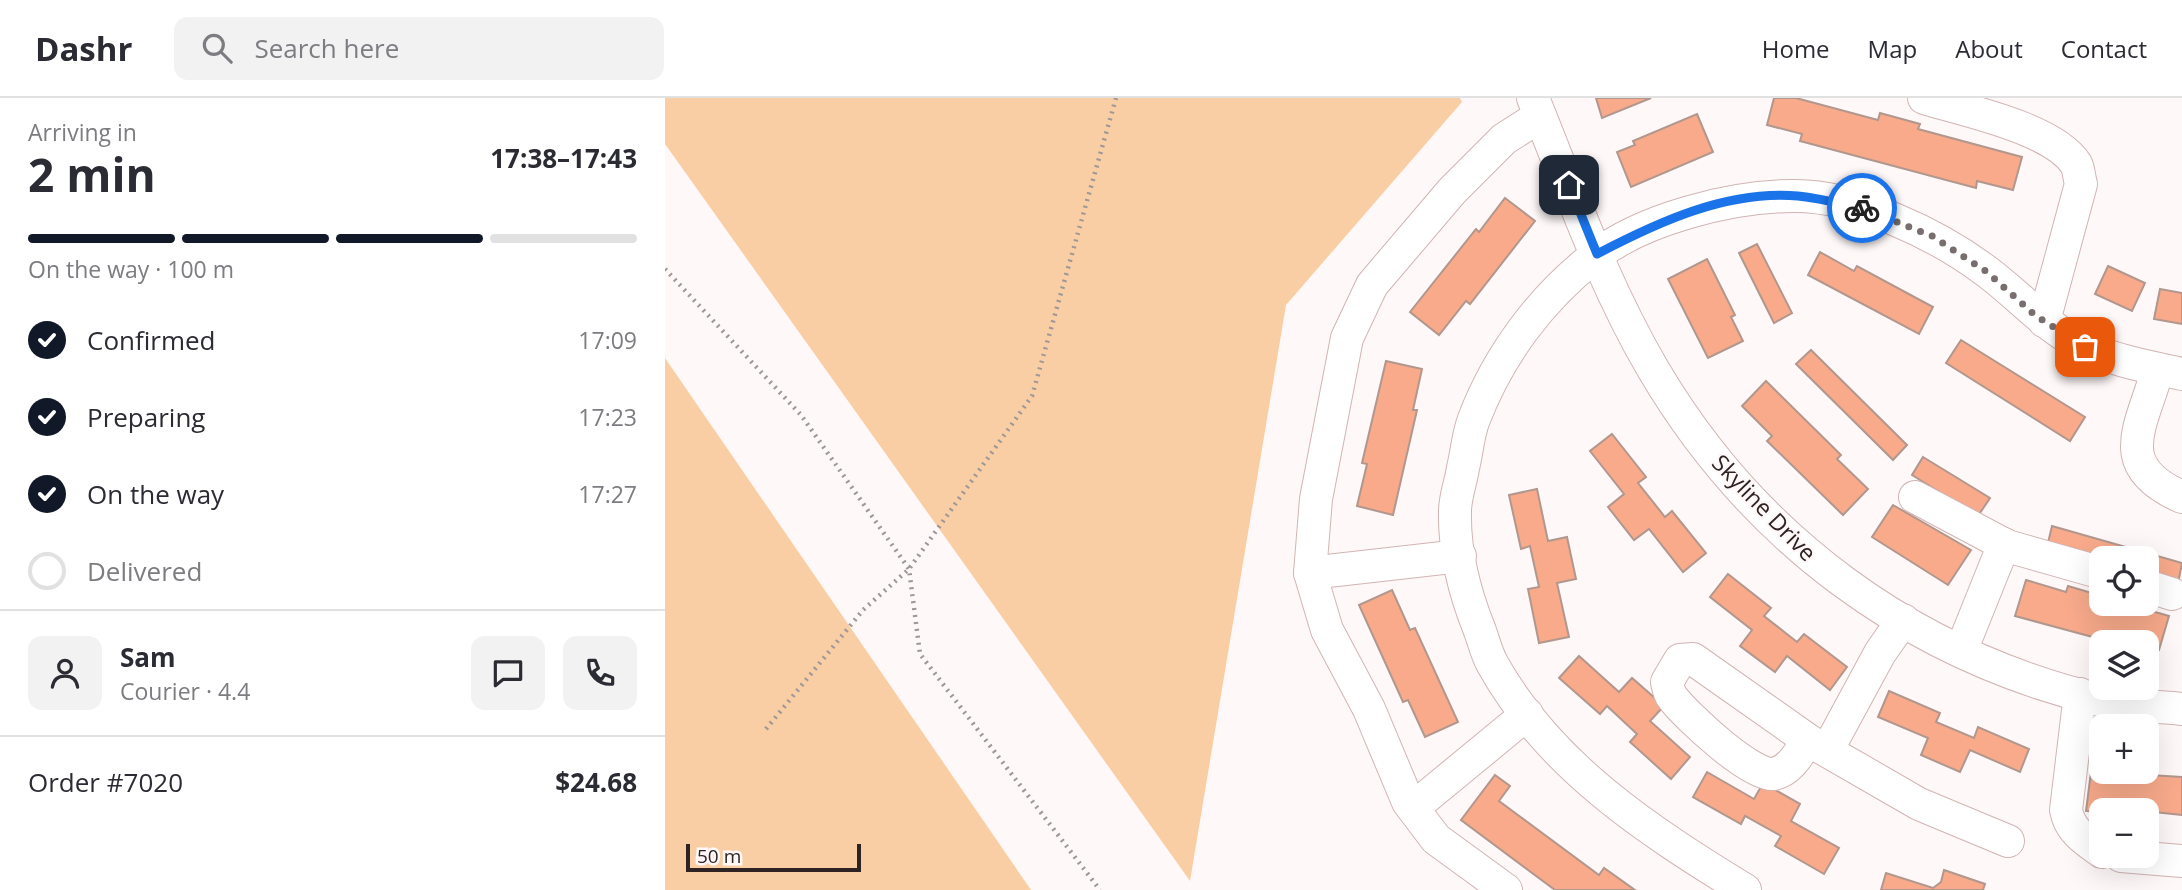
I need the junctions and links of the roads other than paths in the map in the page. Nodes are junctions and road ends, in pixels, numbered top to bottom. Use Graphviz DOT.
graph roads {
  1 [pos="1924,98"];
  2 [pos="1537,107"];
  3 [pos="1597,254"];
  4 [pos="2044,321"];
  5 [pos="2170,372"];
  6 [pos="2182,497"];
  7 [pos="1915,498"];
  8 [pos="2004,544"];
  9 [pos="1460,556"];
  10 [pos="2089,569"];
  11 [pos="1310,573"];
  12 [pos="1903,620"];
  13 [pos="1961,651"];
  14 [pos="2080,694"];
  15 [pos="2182,709"];
  16 [pos="1527,714"];
  17 [pos="1413,808"];
  18 [pos="2008,841"];
  19 [pos="2089,843"];
  20 [pos="2159,858"];
  21 [pos="2182,860"];
  22 [pos="1506,890"];
  23 [pos="1745,890"];
  1 -- 4 [label="street"];
  2 -- 3 [label="street, Skyline Drive"];
  2 -- 11 [label="street"];
  3 -- 4 [label="street"];
  3 -- 9 [label="street"];
  3 -- 12 [label="street, Skyline Drive"];
  4 -- 5 [label="street"];
  5 -- 6 [label="street"];
  7 -- 8 [label="street"];
  8 -- 10 [label="street"];
  8 -- 13 [label="street"];
  9 -- 11 [label="street"];
  9 -- 16 [label="street"];
  11 -- 17 [label="street"];
  12 -- 13 [label="street, Skyline Drive"];
  12 -- 18 [label="street"];
  13 -- 14 [label="street, Skyline Drive"];
  14 -- 15 [label="street, Skyline Drive"];
  14 -- 19 [label="street"];
  16 -- 17 [label="street"];
  16 -- 23 [label="street"];
  17 -- 22 [label="street"];
  20 -- 21 [label="street"];
}
